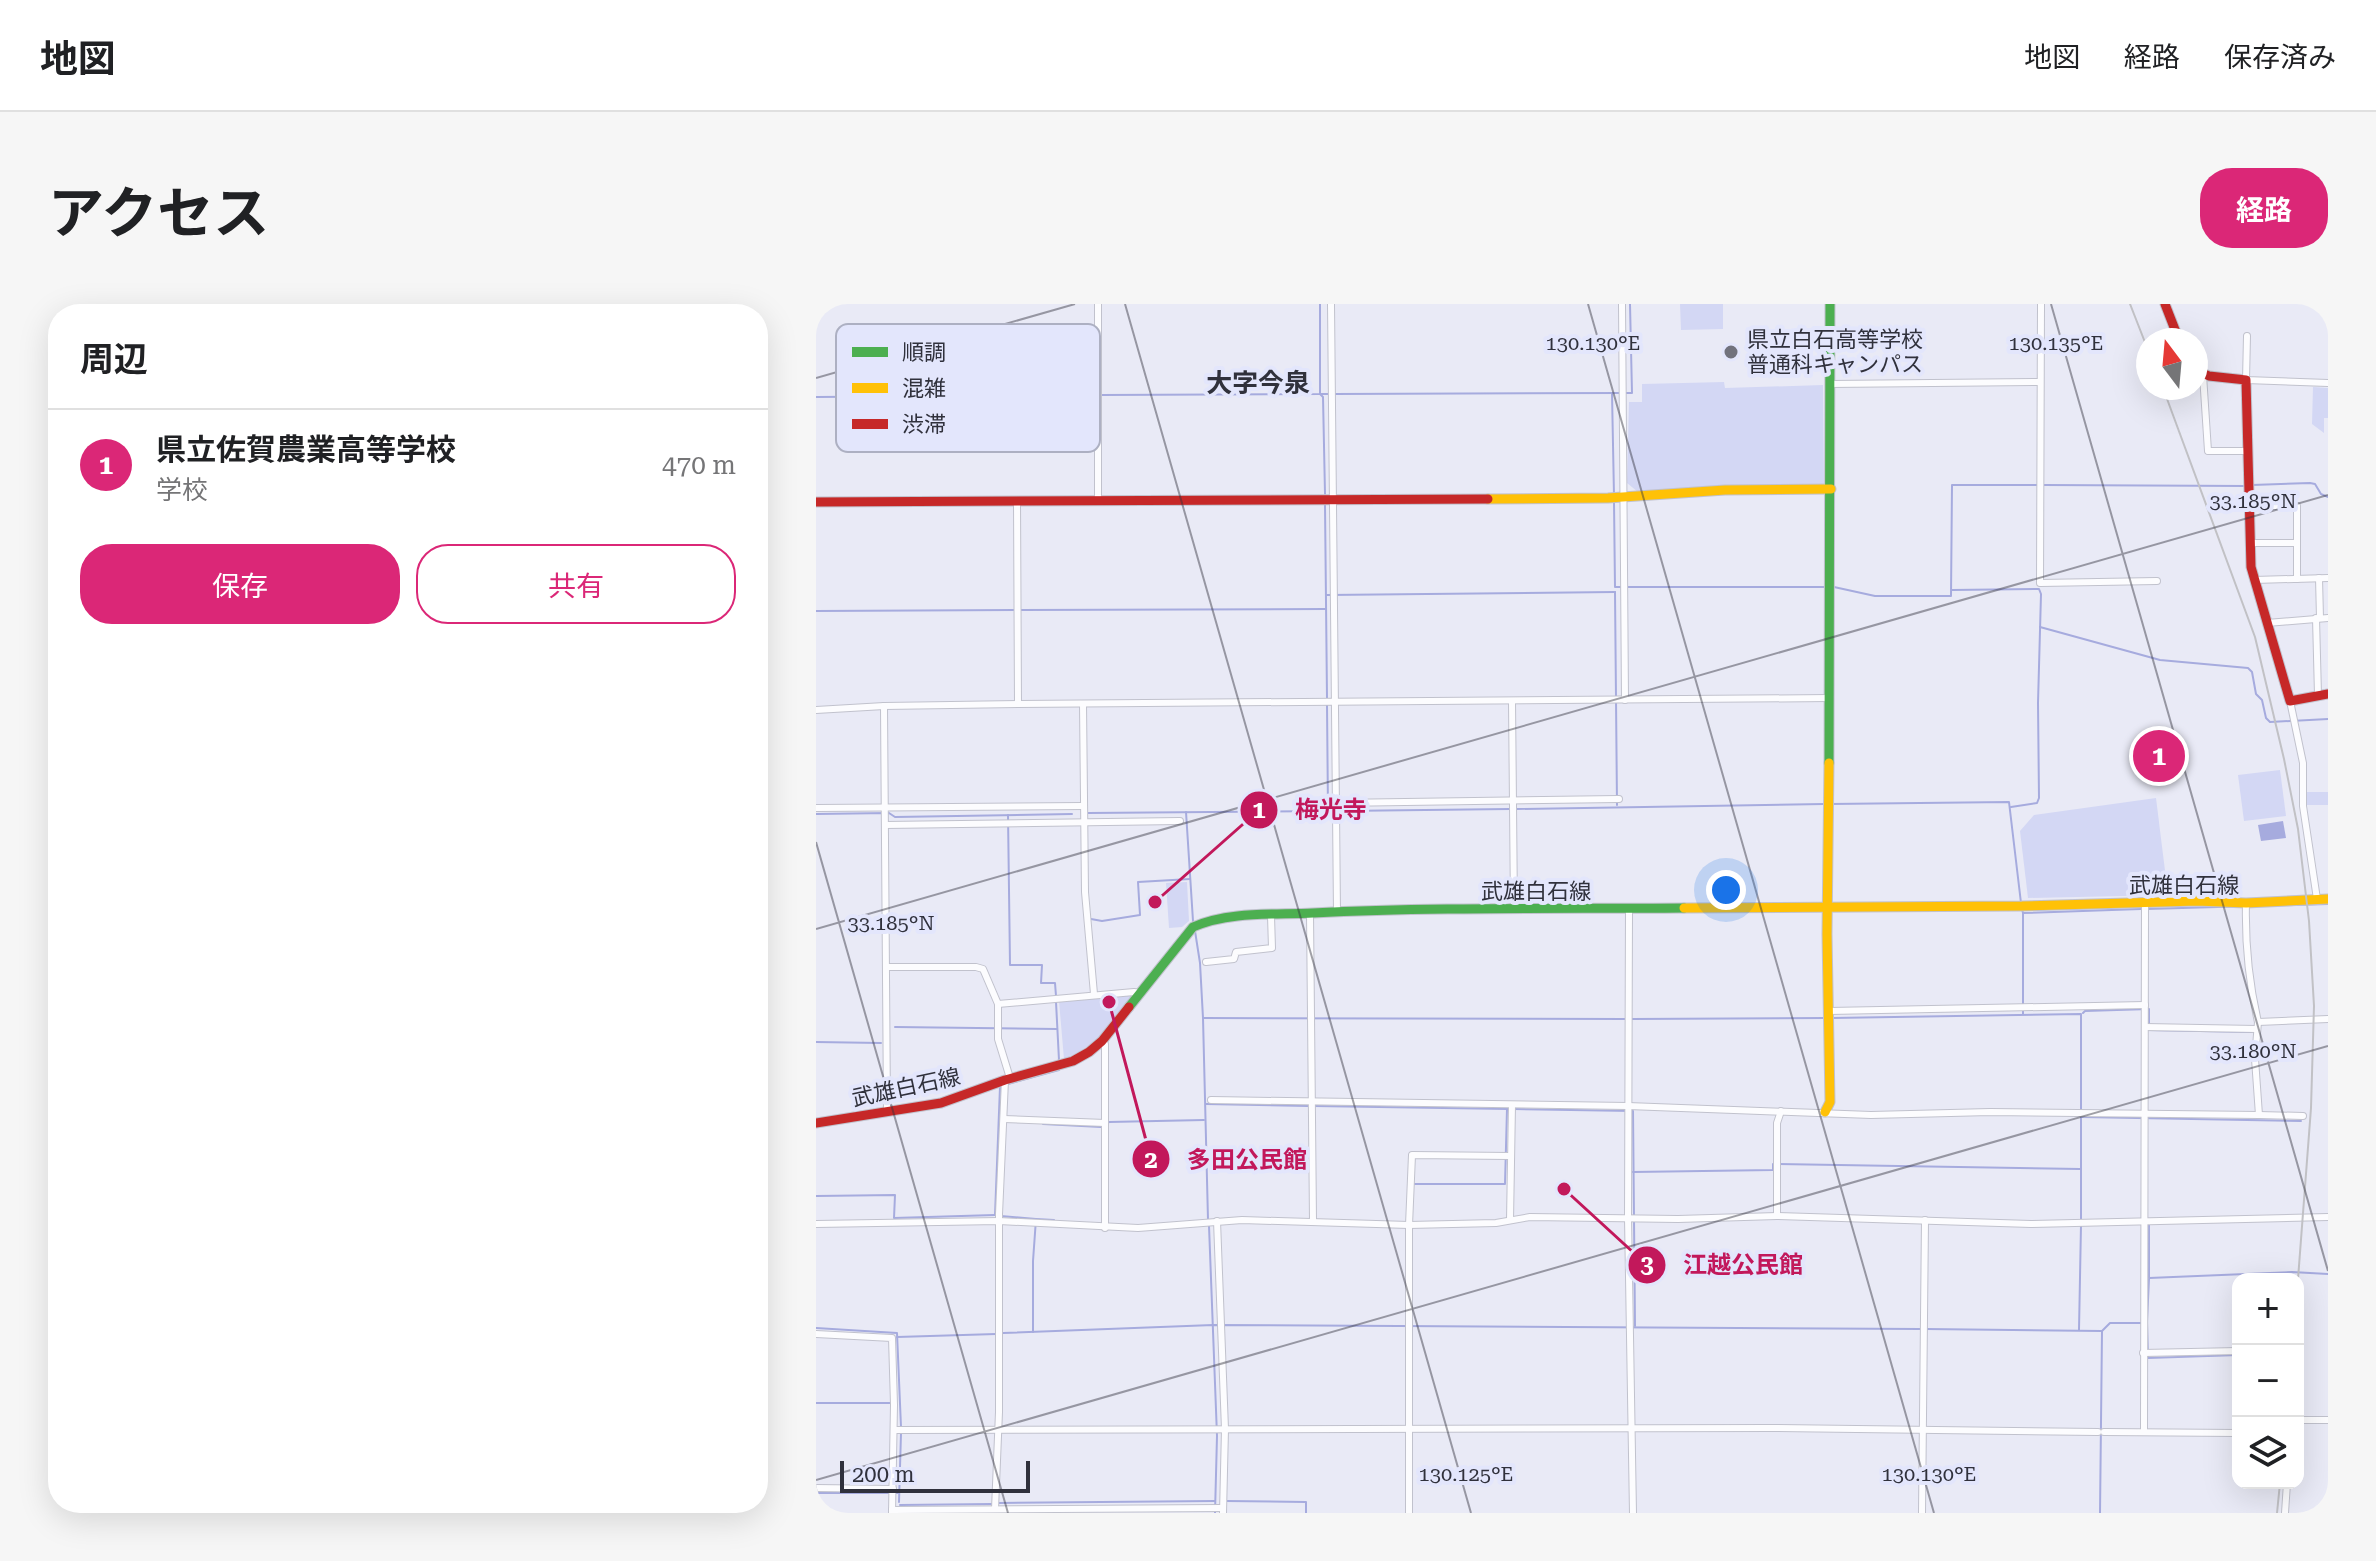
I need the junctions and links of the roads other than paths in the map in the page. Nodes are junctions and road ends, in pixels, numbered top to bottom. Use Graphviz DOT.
graph roads {
  1 [pos="1331,304"];
  2 [pos="1622,304"];
  3 [pos="1830,304"];
  4 [pos="2041,304"];
  5 [pos="2165,304"];
  6 [pos="2174,328"];
  7 [pos="2247,336"];
  8 [pos="2208,373"];
  9 [pos="2246,380"];
  10 [pos="2040,382"];
  11 [pos="2328,383"];
  12 [pos="1830,384"];
  13 [pos="2203,400"];
  14 [pos="2247,451"];
  15 [pos="1098,452"];
  16 [pos="1831,489"];
  17 [pos="1616,498"];
  18 [pos="1327,500"];
  19 [pos="1017,501"];
  20 [pos="1098,501"];
  21 [pos="816,502"];
  22 [pos="2249,506"];
  23 [pos="2251,543"];
  24 [pos="2297,543"];
  25 [pos="2319,578"];
  26 [pos="2328,578"];
  27 [pos="2297,579"];
  28 [pos="2254,580"];
  29 [pos="2157,581"];
  30 [pos="2318,618"];
  31 [pos="2328,618"];
  32 [pos="2267,623"];
  33 [pos="2323,695"];
  34 [pos="1830,698"];
  35 [pos="1618,699"];
  36 [pos="1512,701"];
  37 [pos="2290,701"];
  38 [pos="1329,702"];
  39 [pos="1018,704"];
  40 [pos="1083,704"];
  41 [pos="884,706"];
  42 [pos="816,710"];
  43 [pos="1617,799"];
  44 [pos="1513,800"];
  45 [pos="1336,803"];
  46 [pos="816,808"];
  47 [pos="885,811"];
  48 [pos="1084,814"];
  49 [pos="1180,821"];
  50 [pos="885,825"];
  51 [pos="2323,899"];
  52 [pos="2246,906"];
  53 [pos="2145,907"];
  54 [pos="1828,908"];
  55 [pos="1514,909"];
  56 [pos="1629,909"];
  57 [pos="1337,912"];
  58 [pos="1310,914"];
  59 [pos="1271,916"];
  60 [pos="1206,962"];
  61 [pos="887,967"];
  62 [pos="1140,993"];
  63 [pos="1094,994"];
  64 [pos="998,1004"];
  65 [pos="2145,1008"];
  66 [pos="1829,1016"];
  67 [pos="2328,1019"];
  68 [pos="2257,1025"];
  69 [pos="2148,1027"];
  70 [pos="1102,1041"];
  71 [pos="1006,1082"];
  72 [pos="1211,1100"];
  73 [pos="1312,1104"];
  74 [pos="1511,1108"];
  75 [pos="887,1110"];
  76 [pos="1628,1110"];
  77 [pos="1781,1111"];
  78 [pos="1825,1112"];
  79 [pos="2259,1115"];
  80 [pos="2303,1116"];
  81 [pos="2145,1117"];
  82 [pos="1004,1119"];
  83 [pos="816,1123"];
  84 [pos="1105,1125"];
  85 [pos="1507,1156"];
  86 [pos="1777,1216"];
  87 [pos="999,1217"];
  88 [pos="2328,1217"];
  89 [pos="1631,1218"];
  90 [pos="1510,1220"];
  91 [pos="1925,1220"];
  92 [pos="1313,1221"];
  93 [pos="1212,1222"];
  94 [pos="2144,1222"];
  95 [pos="816,1224"];
  96 [pos="1409,1225"];
  97 [pos="1105,1228"];
  98 [pos="816,1334"];
  99 [pos="2232,1351"];
  100 [pos="2146,1353"];
  101 [pos="2304,1420"];
  102 [pos="2328,1420"];
  103 [pos="898,1429"];
  104 [pos="998,1429"];
  105 [pos="1219,1429"];
  106 [pos="1410,1429"];
  107 [pos="1632,1429"];
  108 [pos="1923,1431"];
  109 [pos="2144,1432"];
  110 [pos="2232,1433"];
  111 [pos="816,1488"];
  112 [pos="2287,1489"];
  113 [pos="893,1491"];
  114 [pos="995,1505"];
  115 [pos="1221,1506"];
  116 [pos="896,1511"];
  117 [pos="1054,1511"];
  118 [pos="1409,1513"];
  119 [pos="1633,1513"];
  120 [pos="1922,1513"];
  121 [pos="2285,1513"];
  1 -- 18 [label="street"];
  2 -- 17 [label="street"];
  3 -- 12 [label="main road"];
  4 -- 10 [label="street"];
  5 -- 6 [label="main road"];
  7 -- 9 [label="street"];
  8 -- 9 [label="main road"];
  9 -- 11 [label="street"];
  9 -- 14 [label="main road"];
  10 -- 12 [label="street"];
  10 -- 29 [label="street"];
  12 -- 16 [label="main road"];
  13 -- 14 [label="street"];
  14 -- 22 [label="main road"];
  15 -- 20 [label="street"];
  16 -- 17 [label="main road"];
  16 -- 34 [label="main road"];
  17 -- 18 [label="main road"];
  17 -- 35 [label="street"];
  18 -- 20 [label="main road"];
  18 -- 38 [label="street"];
  19 -- 20 [label="main road"];
  19 -- 21 [label="main road"];
  19 -- 39 [label="street"];
  22 -- 23 [label="main road"];
  22 -- 24 [label="street"];
  23 -- 24 [label="street"];
  23 -- 28 [label="main road"];
  24 -- 27 [label="street"];
  25 -- 26 [label="street"];
  25 -- 27 [label="street"];
  25 -- 30 [label="street"];
  27 -- 28 [label="street"];
  28 -- 32 [label="main road"];
  30 -- 31 [label="street"];
  30 -- 32 [label="street"];
  30 -- 33 [label="street"];
  32 -- 37 [label="main road"];
  33 -- 37 [label="main road"];
  34 -- 35 [label="street"];
  34 -- 54 [label="main road"];
  35 -- 36 [label="street"];
  36 -- 38 [label="street"];
  36 -- 44 [label="street"];
  37 -- 51 [label="street"];
  38 -- 40 [label="street"];
  38 -- 45 [label="street"];
  39 -- 40 [label="street"];
  39 -- 41 [label="street"];
  40 -- 48 [label="street"];
  41 -- 42 [label="street"];
  41 -- 47 [label="street"];
  43 -- 44 [label="street"];
  44 -- 45 [label="street"];
  44 -- 55 [label="street"];
  45 -- 57 [label="street"];
  46 -- 47 [label="street"];
  47 -- 48 [label="street"];
  47 -- 50 [label="street"];
  48 -- 49 [label="street"];
  48 -- 50 [label="street"];
  48 -- 63 [label="street"];
  50 -- 61 [label="street"];
  51 -- 52 [label="main road, 武雄白石線"];
  52 -- 53 [label="main road, 武雄白石線"];
  52 -- 68 [label="street"];
  53 -- 54 [label="main road, 武雄白石線"];
  53 -- 65 [label="street"];
  54 -- 56 [label="main road, 武雄白石線"];
  54 -- 66 [label="main road"];
  55 -- 56 [label="main road, 武雄白石線"];
  55 -- 57 [label="main road, 武雄白石線"];
  56 -- 76 [label="street"];
  57 -- 58 [label="main road, 武雄白石線"];
  58 -- 59 [label="main road, 武雄白石線"];
  58 -- 73 [label="street"];
  59 -- 60 [label="street"];
  59 -- 62 [label="main road, 武雄白石線"];
  61 -- 64 [label="street"];
  61 -- 75 [label="street"];
  62 -- 63 [label="street"];
  62 -- 70 [label="main road, 武雄白石線"];
  63 -- 64 [label="street"];
  64 -- 71 [label="street"];
  65 -- 66 [label="street"];
  65 -- 69 [label="street"];
  66 -- 78 [label="main road"];
  67 -- 68 [label="street"];
  68 -- 69 [label="street"];
  68 -- 79 [label="street"];
  69 -- 81 [label="street"];
  70 -- 71 [label="main road, 武雄白石線"];
  70 -- 84 [label="street"];
  71 -- 75 [label="main road, 武雄白石線"];
  71 -- 82 [label="street"];
  72 -- 73 [label="street"];
  73 -- 74 [label="street"];
  73 -- 92 [label="street"];
  74 -- 76 [label="street"];
  74 -- 85 [label="street"];
  75 -- 83 [label="main road, 武雄白石線"];
  76 -- 77 [label="street"];
  76 -- 89 [label="street"];
  77 -- 78 [label="street"];
  77 -- 86 [label="street"];
  78 -- 81 [label="street"];
  79 -- 80 [label="street"];
  79 -- 81 [label="street"];
  81 -- 94 [label="street"];
  82 -- 84 [label="street"];
  82 -- 87 [label="street"];
  84 -- 97 [label="street"];
  85 -- 90 [label="street"];
  85 -- 96 [label="street"];
  86 -- 89 [label="street"];
  86 -- 91 [label="street"];
  87 -- 95 [label="street"];
  87 -- 97 [label="street"];
  87 -- 104 [label="street"];
  88 -- 94 [label="street"];
  89 -- 90 [label="street"];
  89 -- 107 [label="street"];
  90 -- 96 [label="street"];
  91 -- 94 [label="street"];
  91 -- 108 [label="street"];
  92 -- 93 [label="street"];
  92 -- 96 [label="street"];
  93 -- 97 [label="street"];
  93 -- 105 [label="street"];
  94 -- 100 [label="street"];
  96 -- 106 [label="street"];
  98 -- 103 [label="street"];
  99 -- 100 [label="street"];
  100 -- 109 [label="street"];
  101 -- 102 [label="street"];
  103 -- 104 [label="street"];
  103 -- 113 [label="street"];
  104 -- 105 [label="street"];
  104 -- 114 [label="street"];
  105 -- 106 [label="street"];
  105 -- 115 [label="street"];
  106 -- 107 [label="street"];
  106 -- 118 [label="street"];
  107 -- 108 [label="street"];
  107 -- 119 [label="street"];
  108 -- 109 [label="street"];
  108 -- 120 [label="street"];
  109 -- 110 [label="street"];
  111 -- 113 [label="street"];
  112 -- 121 [label="street"];
  113 -- 116 [label="street"];
  114 -- 116 [label="street"];
  114 -- 117 [label="street"];
  115 -- 117 [label="street"];
}
